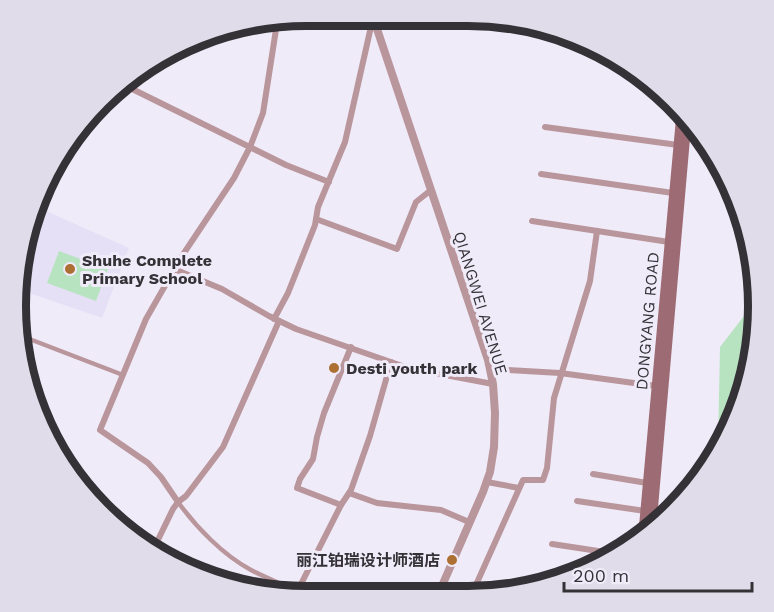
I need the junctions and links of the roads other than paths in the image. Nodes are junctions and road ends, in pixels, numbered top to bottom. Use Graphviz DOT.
graph roads {
  1 [pos="372,26"];
  2 [pos="377,26"];
  3 [pos="276,27"];
  4 [pos="130,88"];
  5 [pos="680,122"];
  6 [pos="545,127"];
  7 [pos="686,129"];
  8 [pos="678,146"];
  9 [pos="250,147"];
  10 [pos="541,174"];
  11 [pos="329,182"];
  12 [pos="431,190"];
  13 [pos="673,193"];
  14 [pos="316,219"];
  15 [pos="532,221"];
  16 [pos="597,231"];
  17 [pos="669,242"];
  18 [pos="174,269"];
  19 [pos="276,320"];
  20 [pos="28,338"];
  21 [pos="351,347"];
  22 [pos="391,362"];
  23 [pos="490,369"];
  24 [pos="560,373"];
  25 [pos="123,375"];
  26 [pos="493,384"];
  27 [pos="656,386"];
  28 [pos="594,474"];
  29 [pos="487,482"];
  30 [pos="647,483"];
  31 [pos="519,488"];
  32 [pos="350,493"];
  33 [pos="577,501"];
  34 [pos="178,502"];
  35 [pos="341,505"];
  36 [pos="645,511"];
  37 [pos="653,517"];
  38 [pos="470,522"];
  39 [pos="644,525"];
  40 [pos="157,543"];
  41 [pos="552,544"];
  42 [pos="603,552"];
  43 [pos="284,586"];
  44 [pos="300,586"];
  45 [pos="442,586"];
  46 [pos="475,586"];
  1 -- 11 [label="street"];
  2 -- 12 [label="street, QIANGWEI AVENUE"];
  3 -- 9 [label="street"];
  4 -- 9 [label="street"];
  5 -- 8 [label="main road, DONGYANG ROAD"];
  6 -- 8 [label="street"];
  7 -- 37 [label="main road, DONGYANG ROAD"];
  8 -- 13 [label="main road, DONGYANG ROAD"];
  9 -- 11 [label="street"];
  9 -- 18 [label="street"];
  10 -- 13 [label="street"];
  11 -- 14 [label="street"];
  12 -- 14 [label="street"];
  12 -- 23 [label="street, QIANGWEI AVENUE"];
  13 -- 17 [label="main road, DONGYANG ROAD"];
  14 -- 19 [label="street"];
  15 -- 16 [label="street"];
  16 -- 17 [label="street"];
  16 -- 24 [label="street"];
  17 -- 27 [label="main road, DONGYANG ROAD"];
  18 -- 19 [label="street"];
  18 -- 25 [label="street"];
  19 -- 21 [label="street"];
  19 -- 34 [label="street"];
  20 -- 25 [label="street"];
  21 -- 22 [label="street"];
  21 -- 35 [label="street"];
  22 -- 26 [label="street"];
  22 -- 32 [label="street"];
  23 -- 24 [label="street"];
  23 -- 26 [label="street, QIANGWEI AVENUE"];
  24 -- 27 [label="street"];
  24 -- 31 [label="street"];
  25 -- 34 [label="street"];
  26 -- 29 [label="street, QIANGWEI AVENUE"];
  27 -- 30 [label="main road, DONGYANG ROAD"];
  28 -- 30 [label="street"];
  29 -- 31 [label="street"];
  29 -- 38 [label="street, QIANGWEI AVENUE"];
  30 -- 36 [label="main road, DONGYANG ROAD"];
  31 -- 46 [label="street"];
  32 -- 35 [label="street"];
  32 -- 38 [label="street"];
  33 -- 36 [label="street"];
  34 -- 40 [label="street"];
  34 -- 43 [label="street"];
  35 -- 44 [label="street"];
  36 -- 39 [label="main road, DONGYANG ROAD"];
  38 -- 45 [label="street, QIANGWEI AVENUE"];
  41 -- 42 [label="street"];
}
